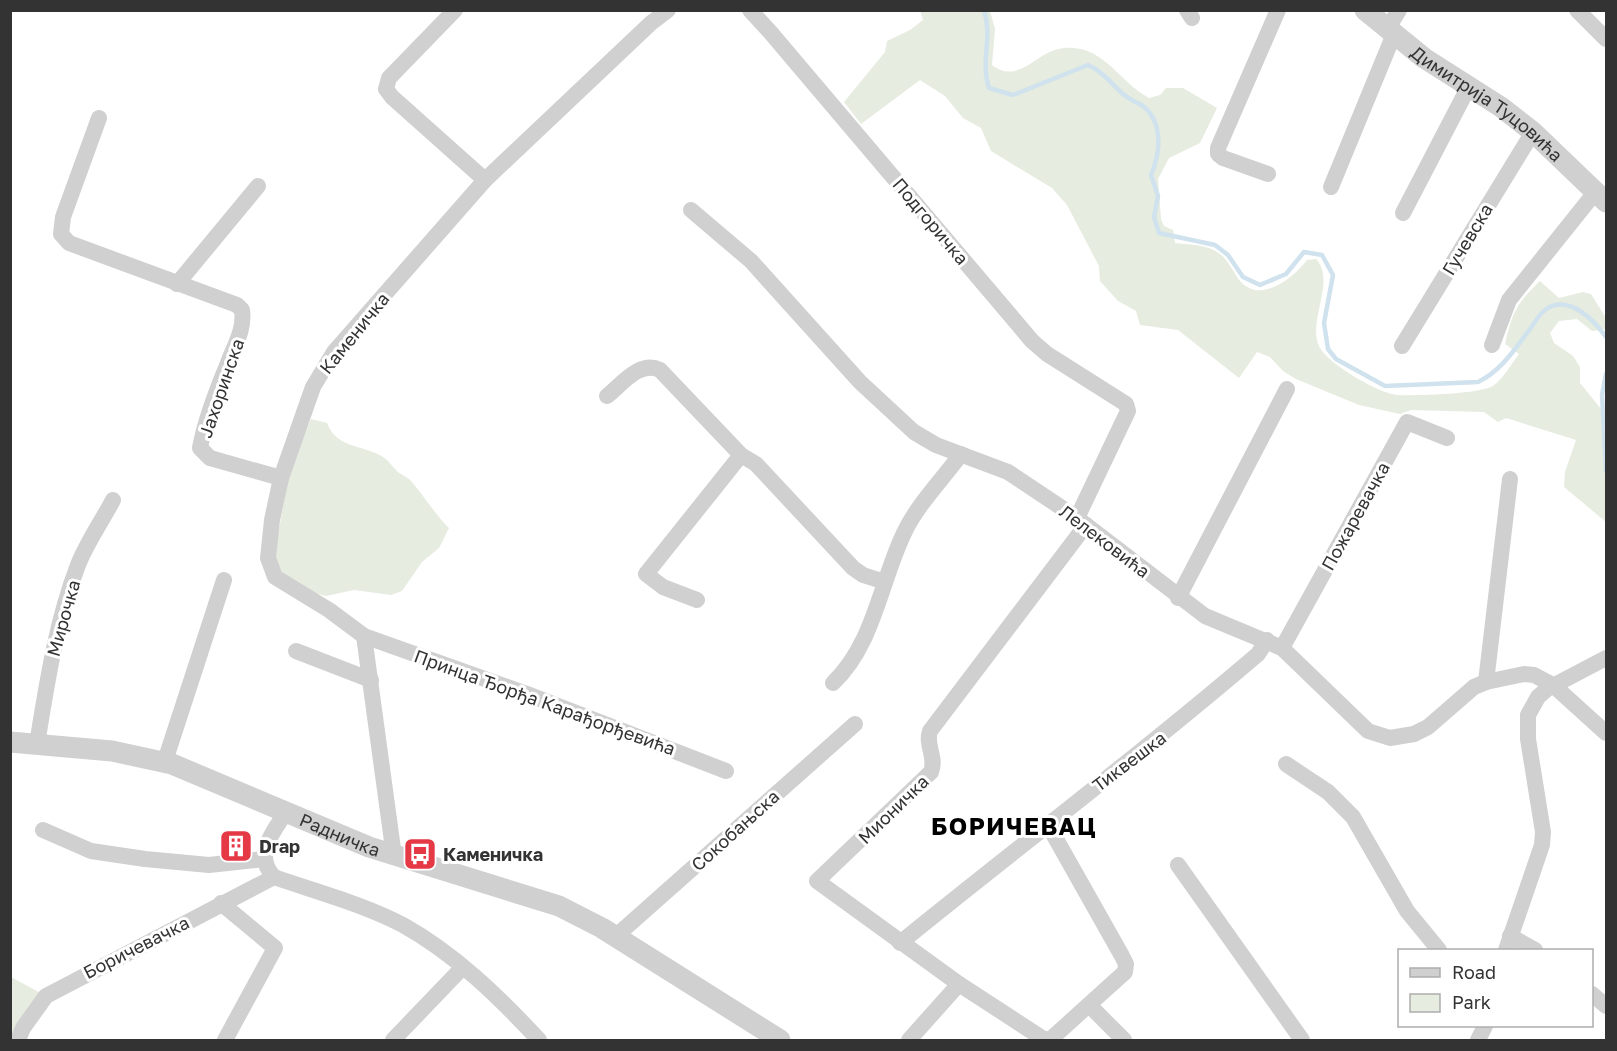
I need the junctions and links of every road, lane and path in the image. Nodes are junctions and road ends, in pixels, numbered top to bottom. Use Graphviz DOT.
graph roads {
  1 [pos="455,10"];
  2 [pos="668,10"];
  3 [pos="750,10"];
  4 [pos="1278,10"];
  5 [pos="1365,10"];
  6 [pos="1577,10"];
  7 [pos="1394,24"];
  8 [pos="1606,39"];
  9 [pos="1468,88"];
  10 [pos="99,118"];
  11 [pos="1533,132"];
  12 [pos="1268,174"];
  13 [pos="485,180"];
  14 [pos="258,186"];
  15 [pos="1331,187"];
  16 [pos="1602,192"];
  17 [pos="691,210"];
  18 [pos="1403,213"];
  19 [pos="177,284"];
  20 [pos="1492,345"];
  21 [pos="1402,346"];
  22 [pos="1287,389"];
  23 [pos="607,396"];
  24 [pos="1128,411"];
  25 [pos="1447,438"];
  26 [pos="961,454"];
  27 [pos="741,455"];
  28 [pos="281,478"];
  29 [pos="1510,479"];
  30 [pos="113,500"];
  31 [pos="1081,522"];
  32 [pos="224,580"];
  33 [pos="885,582"];
  34 [pos="1178,598"];
  35 [pos="697,600"];
  36 [pos="364,636"];
  37 [pos="1275,644"];
  38 [pos="296,651"];
  39 [pos="1606,658"];
  40 [pos="371,680"];
  41 [pos="1486,682"];
  42 [pos="833,683"];
  43 [pos="1553,685"];
  44 [pos="855,724"];
  45 [pos="1606,733"];
  46 [pos="10,742"];
  47 [pos="37,744"];
  48 [pos="165,762"];
  49 [pos="1286,764"];
  50 [pos="726,771"];
  51 [pos="286,812"];
  52 [pos="1047,823"];
  53 [pos="43,830"];
  54 [pos="394,856"];
  55 [pos="264,859"];
  56 [pos="1178,865"];
  57 [pos="274,877"];
  58 [pos="221,903"];
  59 [pos="615,937"];
  60 [pos="900,943"];
  61 [pos="1508,943"];
  62 [pos="1437,949"];
  63 [pos="1528,949"];
  64 [pos="463,968"];
  65 [pos="959,984"];
  66 [pos="1593,995"];
  67 [pos="1089,1005"];
  68 [pos="1606,1006"];
  69 [pos="1485,1027"];
  70 [pos="18,1041"];
  71 [pos="225,1041"];
  72 [pos="393,1041"];
  73 [pos="539,1041"];
  74 [pos="780,1041"];
  75 [pos="909,1041"];
  76 [pos="1124,1041"];
  77 [pos="1302,1041"];
  78 [pos="1478,1041"];
  1 -- 13 [label="street"];
  2 -- 13 [label="street, Каменичка"];
  3 -- 24 [label="street, Подгоричка"];
  4 -- 12 [label="street"];
  5 -- 7 [label="street, Димитрија Туцовића"];
  6 -- 8 [label="street"];
  7 -- 9 [label="street, Димитрија Туцовића"];
  7 -- 15 [label="street"];
  9 -- 11 [label="street, Димитрија Туцовића"];
  9 -- 18 [label="street"];
  10 -- 19 [label="street, Јахоринска"];
  11 -- 16 [label="street, Димитрија Туцовића"];
  11 -- 21 [label="street, Гучевска"];
  13 -- 28 [label="street, Каменичка"];
  14 -- 19 [label="street"];
  16 -- 20 [label="street"];
  17 -- 26 [label="street, Лелековића"];
  19 -- 28 [label="street, Јахоринска"];
  22 -- 34 [label="street"];
  23 -- 27 [label="street"];
  24 -- 31 [label="street, Мионичка"];
  25 -- 37 [label="street, Пожаревачка"];
  26 -- 31 [label="street, Лелековића"];
  26 -- 33 [label="street"];
  27 -- 33 [label="street"];
  27 -- 35 [label="street"];
  28 -- 36 [label="street, Каменичка"];
  29 -- 41 [label="street"];
  30 -- 47 [label="street, Мирочка"];
  31 -- 34 [label="street, Лелековића"];
  31 -- 60 [label="street, Мионичка"];
  32 -- 48 [label="street"];
  33 -- 42 [label="street"];
  34 -- 37 [label="street, Лелековића"];
  36 -- 40 [label="street"];
  36 -- 50 [label="street, Принца Ђорђа Карађорђевића"];
  37 -- 41 [label="street, Лелековића"];
  37 -- 52 [label="street, Тиквешка"];
  38 -- 40 [label="street"];
  39 -- 43 [label="street"];
  40 -- 54 [label="street"];
  41 -- 43 [label="street, Лелековића"];
  43 -- 45 [label="street"];
  43 -- 61 [label="street"];
  44 -- 59 [label="street, Сокобањска"];
  46 -- 47 [label="street, Радничка"];
  47 -- 48 [label="street, Радничка"];
  48 -- 51 [label="street, Радничка"];
  49 -- 62 [label="street"];
  51 -- 54 [label="street, Радничка"];
  51 -- 55 [label="street"];
  52 -- 60 [label="street, Тиквешка"];
  52 -- 67 [label="street, Мионичка"];
  53 -- 55 [label="street"];
  54 -- 59 [label="street, Радничка"];
  55 -- 57 [label="street"];
  56 -- 77 [label="street"];
  57 -- 58 [label="street, Боричевачка"];
  57 -- 64 [label="street"];
  58 -- 70 [label="street, Боричевачка"];
  58 -- 71 [label="street"];
  59 -- 74 [label="street, Радничка"];
  60 -- 65 [label="street, Мионичка"];
  61 -- 63 [label="street"];
  64 -- 72 [label="street"];
  64 -- 73 [label="street"];
  65 -- 67 [label="street, Мионичка"];
  65 -- 75 [label="street"];
  66 -- 68 [label="street"];
  67 -- 76 [label="street"];
  69 -- 78 [label="street"];
}
